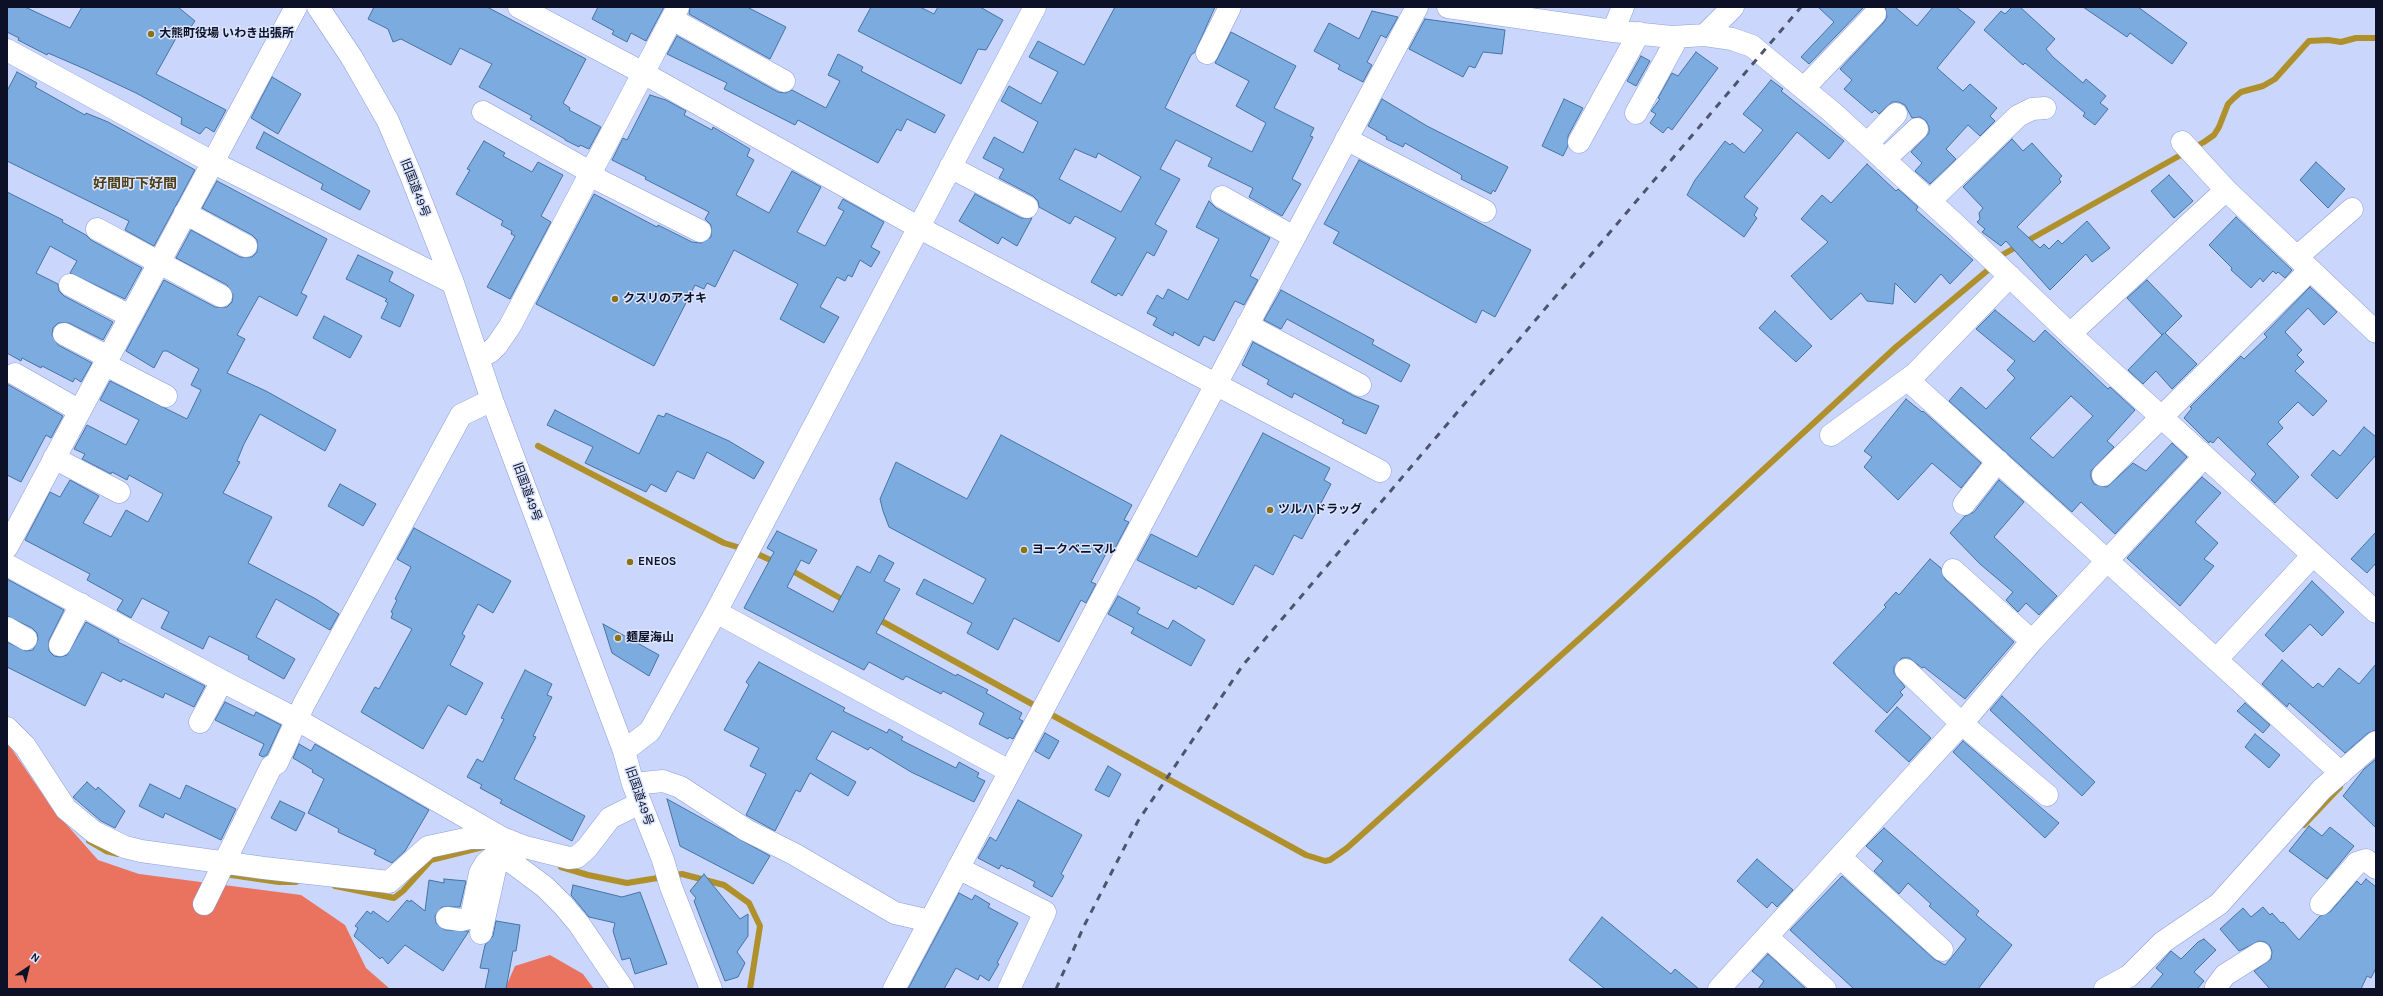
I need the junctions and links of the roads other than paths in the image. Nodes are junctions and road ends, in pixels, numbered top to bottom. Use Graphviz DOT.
graph roads {
  1 [pos="296,7"];
  2 [pos="318,7"];
  3 [pos="519,7"];
  4 [pos="1035,7"];
  5 [pos="1230,7"];
  6 [pos="1417,7"];
  7 [pos="1448,7"];
  8 [pos="1623,7"];
  9 [pos="1733,7"];
  10 [pos="675,13"];
  11 [pos="1875,14"];
  12 [pos="1613,31"];
  13 [pos="1639,33"];
  14 [pos="1705,36"];
  15 [pos="1678,37"];
  16 [pos="7,50"];
  17 [pos="1207,53"];
  18 [pos="645,74"];
  19 [pos="784,81"];
  20 [pos="1804,88"];
  21 [pos="2045,108"];
  22 [pos="483,112"];
  23 [pos="1636,113"];
  24 [pos="1896,114"];
  25 [pos="1917,129"];
  26 [pos="1346,139"];
  27 [pos="1579,142"];
  28 [pos="2182,142"];
  29 [pos="1867,144"];
  30 [pos="1884,160"];
  31 [pos="212,162"];
  32 [pos="950,167"];
  33 [pos="592,173"];
  34 [pos="2226,190"];
  35 [pos="1222,197"];
  36 [pos="1930,201"];
  37 [pos="1027,207"];
  38 [pos="2352,209"];
  39 [pos="1485,211"];
  40 [pos="185,213"];
  41 [pos="918,227"];
  42 [pos="97,229"];
  43 [pos="700,231"];
  44 [pos="1294,237"];
  45 [pos="246,246"];
  46 [pos="158,262"];
  47 [pos="2303,264"];
  48 [pos="2000,267"];
  49 [pos="453,283"];
  50 [pos="70,285"];
  51 [pos="220,296"];
  52 [pos="130,316"];
  53 [pos="1248,325"];
  54 [pos="2376,332"];
  55 [pos="64,334"];
  56 [pos="2070,334"];
  57 [pos="479,356"];
  58 [pos="106,361"];
  59 [pos="15,374"];
  60 [pos="1908,380"];
  61 [pos="1217,383"];
  62 [pos="1360,384"];
  63 [pos="166,396"];
  64 [pos="492,400"];
  65 [pos="80,411"];
  66 [pos="2162,418"];
  67 [pos="1831,435"];
  68 [pos="2204,456"];
  69 [pos="54,458"];
  70 [pos="1998,461"];
  71 [pos="1380,471"];
  72 [pos="2103,475"];
  73 [pos="119,492"];
  74 [pos="1964,504"];
  75 [pos="7,547"];
  76 [pos="2313,555"];
  77 [pos="2108,560"];
  78 [pos="7,565"];
  79 [pos="1953,570"];
  80 [pos="81,604"];
  81 [pos="716,612"];
  82 [pos="2376,612"];
  83 [pos="7,628"];
  84 [pos="26,639"];
  85 [pos="2032,641"];
  86 [pos="60,644"];
  87 [pos="2217,659"];
  88 [pos="1906,670"];
  89 [pos="222,681"];
  90 [pos="296,719"];
  91 [pos="200,722"];
  92 [pos="1961,723"];
  93 [pos="7,728"];
  94 [pos="2376,742"];
  95 [pos="624,751"];
  96 [pos="1009,771"];
  97 [pos="2341,773"];
  98 [pos="637,793"];
  99 [pos="2047,795"];
  100 [pos="501,848"];
  101 [pos="1840,857"];
  102 [pos="225,864"];
  103 [pos="958,868"];
  104 [pos="2376,868"];
  105 [pos="209,895"];
  106 [pos="2321,904"];
  107 [pos="447,918"];
  108 [pos="930,921"];
  109 [pos="481,933"];
  110 [pos="1767,937"];
  111 [pos="1942,950"];
  112 [pos="2260,953"];
  113 [pos="623,989"];
  114 [pos="711,989"];
  115 [pos="894,989"];
  116 [pos="1009,989"];
  117 [pos="1719,989"];
  118 [pos="1825,989"];
  119 [pos="2105,989"];
  120 [pos="2218,989"];
  1 -- 31 [label="street"];
  2 -- 49 [label="street, 旧国道49号"];
  3 -- 18 [label="street"];
  4 -- 32 [label="street"];
  5 -- 17 [label="street"];
  6 -- 26 [label="street"];
  7 -- 12 [label="street"];
  8 -- 12 [label="street"];
  9 -- 14 [label="street"];
  10 -- 18 [label="street"];
  10 -- 19 [label="street"];
  11 -- 20 [label="street"];
  12 -- 13 [label="street"];
  13 -- 15 [label="street"];
  13 -- 27 [label="street"];
  14 -- 15 [label="street"];
  14 -- 20 [label="street"];
  15 -- 23 [label="street"];
  16 -- 31 [label="street"];
  18 -- 33 [label="street"];
  18 -- 41 [label="street"];
  20 -- 29 [label="street"];
  21 -- 36 [label="street"];
  22 -- 33 [label="street"];
  24 -- 29 [label="street"];
  25 -- 30 [label="street"];
  26 -- 39 [label="street"];
  26 -- 44 [label="street"];
  28 -- 34 [label="street"];
  29 -- 30 [label="street"];
  30 -- 36 [label="street"];
  31 -- 40 [label="street"];
  31 -- 49 [label="street"];
  32 -- 37 [label="street"];
  32 -- 41 [label="street"];
  33 -- 43 [label="street"];
  33 -- 57 [label="street"];
  34 -- 47 [label="street"];
  34 -- 56 [label="street"];
  35 -- 44 [label="street"];
  36 -- 48 [label="street"];
  38 -- 47 [label="street"];
  40 -- 45 [label="street"];
  40 -- 46 [label="street"];
  41 -- 61 [label="street"];
  41 -- 81 [label="street"];
  42 -- 46 [label="street"];
  44 -- 53 [label="street"];
  46 -- 51 [label="street"];
  46 -- 52 [label="street"];
  47 -- 54 [label="street"];
  47 -- 66 [label="street"];
  48 -- 56 [label="street"];
  48 -- 60 [label="street"];
  49 -- 57 [label="street, 旧国道49号"];
  50 -- 52 [label="street"];
  52 -- 58 [label="street"];
  53 -- 61 [label="street"];
  53 -- 62 [label="street"];
  55 -- 58 [label="street"];
  56 -- 66 [label="street"];
  57 -- 64 [label="street, 旧国道49号"];
  58 -- 63 [label="street"];
  58 -- 65 [label="street"];
  59 -- 65 [label="street"];
  60 -- 67 [label="street"];
  60 -- 70 [label="street"];
  61 -- 71 [label="street"];
  61 -- 96 [label="street"];
  64 -- 90 [label="street"];
  64 -- 95 [label="street, 旧国道49号"];
  65 -- 69 [label="street"];
  66 -- 68 [label="street"];
  66 -- 72 [label="street"];
  68 -- 76 [label="street"];
  68 -- 77 [label="street"];
  69 -- 73 [label="street"];
  69 -- 75 [label="street"];
  70 -- 74 [label="street"];
  70 -- 77 [label="street"];
  76 -- 82 [label="street"];
  76 -- 87 [label="street"];
  77 -- 85 [label="street"];
  77 -- 87 [label="street"];
  78 -- 80 [label="street"];
  79 -- 85 [label="street"];
  80 -- 86 [label="street"];
  80 -- 89 [label="street"];
  81 -- 95 [label="street"];
  81 -- 96 [label="street"];
  83 -- 84 [label="street"];
  85 -- 92 [label="street"];
  87 -- 97 [label="street"];
  88 -- 92 [label="street"];
  89 -- 90 [label="street"];
  89 -- 91 [label="street"];
  90 -- 100 [label="street"];
  90 -- 102 [label="street"];
  92 -- 99 [label="street"];
  92 -- 101 [label="street"];
  93 -- 102 [label="street"];
  94 -- 97 [label="street"];
  95 -- 98 [label="street, 旧国道49号"];
  96 -- 103 [label="street"];
  97 -- 119 [label="street"];
  98 -- 100 [label="street"];
  98 -- 108 [label="street"];
  98 -- 114 [label="street, 旧国道49号"];
  100 -- 102 [label="street"];
  100 -- 107 [label="street"];
  100 -- 109 [label="street"];
  100 -- 113 [label="street"];
  101 -- 110 [label="street"];
  101 -- 111 [label="street"];
  102 -- 105 [label="street"];
  103 -- 108 [label="street"];
  103 -- 116 [label="street"];
  104 -- 106 [label="street"];
  108 -- 115 [label="street"];
  110 -- 117 [label="street"];
  110 -- 118 [label="street"];
  112 -- 120 [label="street"];
}
